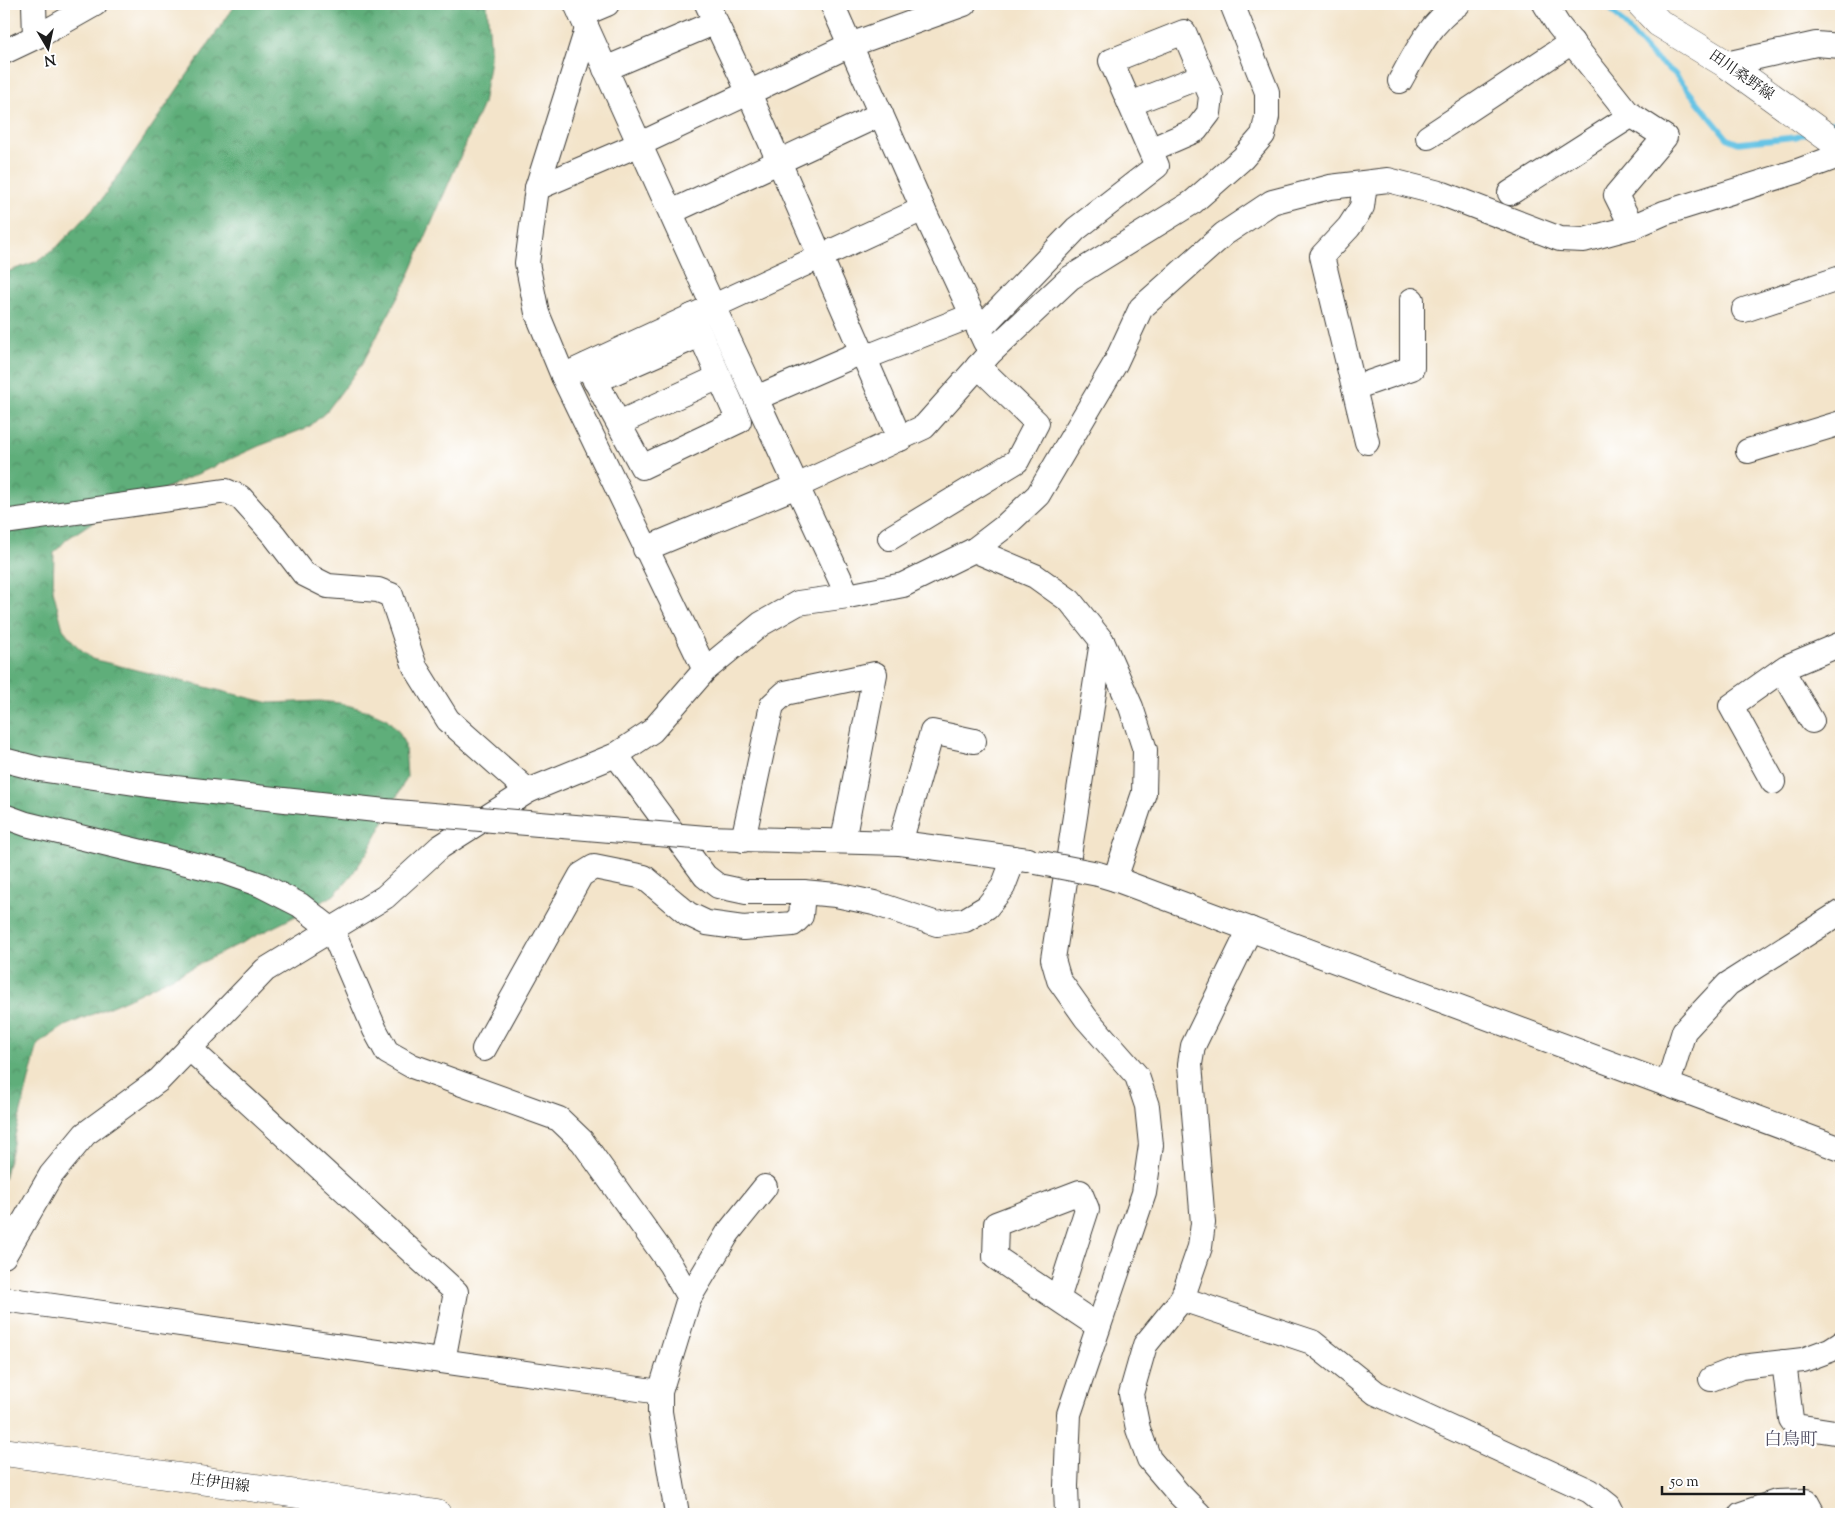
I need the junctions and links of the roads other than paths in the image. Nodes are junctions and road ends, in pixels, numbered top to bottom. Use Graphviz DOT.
graph roads {
  1 [pos="34,4"];
  2 [pos="95,4"];
  3 [pos="607,4"];
  4 [pos="832,4"];
  5 [pos="964,4"];
  6 [pos="1232,4"];
  7 [pos="1458,4"];
  8 [pos="1545,4"];
  9 [pos="1641,4"];
  10 [pos="711,13"];
  11 [pos="582,16"];
  12 [pos="35,37"];
  13 [pos="1572,42"];
  14 [pos="850,45"];
  15 [pos="1841,46"];
  16 [pos="4,52"];
  17 [pos="1726,64"];
  18 [pos="606,69"];
  19 [pos="1202,76"];
  20 [pos="1400,81"];
  21 [pos="749,93"];
  22 [pos="1130,104"];
  23 [pos="881,114"];
  24 [pos="1632,115"];
  25 [pos="1428,137"];
  26 [pos="640,144"];
  27 [pos="1841,148"];
  28 [pos="1150,150"];
  29 [pos="1841,155"];
  30 [pos="778,161"];
  31 [pos="1365,182"];
  32 [pos="537,188"];
  33 [pos="1510,193"];
  34 [pos="923,209"];
  35 [pos="671,212"];
  36 [pos="1632,227"];
  37 [pos="820,257"];
  38 [pos="1841,278"];
  39 [pos="1412,300"];
  40 [pos="713,306"];
  41 [pos="1744,310"];
  42 [pos="976,323"];
  43 [pos="696,326"];
  44 [pos="863,355"];
  45 [pos="984,360"];
  46 [pos="591,373"];
  47 [pos="563,376"];
  48 [pos="719,377"];
  49 [pos="1354,388"];
  50 [pos="756,398"];
  51 [pos="1841,423"];
  52 [pos="619,424"];
  53 [pos="900,439"];
  54 [pos="1367,442"];
  55 [pos="1748,451"];
  56 [pos="797,486"];
  57 [pos="4,522"];
  58 [pos="890,538"];
  59 [pos="645,549"];
  60 [pos="974,550"];
  61 [pos="848,596"];
  62 [pos="1102,641"];
  63 [pos="1841,644"];
  64 [pos="705,670"];
  65 [pos="1782,670"];
  66 [pos="1812,721"];
  67 [pos="974,741"];
  68 [pos="616,755"];
  69 [pos="4,760"];
  70 [pos="1773,782"];
  71 [pos="528,790"];
  72 [pos="4,816"];
  73 [pos="743,840"];
  74 [pos="843,841"];
  75 [pos="900,843"];
  76 [pos="1025,860"];
  77 [pos="1107,876"];
  78 [pos="803,892"];
  79 [pos="1841,912"];
  80 [pos="1250,929"];
  81 [pos="332,930"];
  82 [pos="189,1048"];
  83 [pos="484,1050"];
  84 [pos="1668,1084"];
  85 [pos="1841,1148"];
  86 [pos="765,1187"];
  87 [pos="4,1256"];
  88 [pos="689,1298"];
  89 [pos="4,1299"];
  90 [pos="1058,1299"];
  91 [pos="1182,1299"];
  92 [pos="1098,1326"];
  93 [pos="1841,1343"];
  94 [pos="443,1361"];
  95 [pos="1784,1362"];
  96 [pos="1710,1379"];
  97 [pos="660,1392"];
  98 [pos="1841,1433"];
  99 [pos="4,1452"];
  100 [pos="437,1514"];
  101 [pos="677,1514"];
  102 [pos="1067,1514"];
  103 [pos="1199,1514"];
  104 [pos="1613,1514"];
  105 [pos="1741,1514"];
  106 [pos="1813,1514"];
  1 -- 12 [label="street"];
  2 -- 12 [label="street"];
  3 -- 11 [label="street"];
  4 -- 14 [label="street"];
  5 -- 14 [label="street"];
  6 -- 45 [label="street"];
  7 -- 20 [label="street"];
  8 -- 13 [label="street"];
  9 -- 17 [label="main road, 田川桑野線"];
  10 -- 18 [label="street"];
  10 -- 21 [label="street"];
  11 -- 18 [label="street"];
  11 -- 32 [label="street"];
  12 -- 16 [label="street"];
  13 -- 24 [label="street"];
  13 -- 25 [label="street"];
  14 -- 21 [label="street"];
  14 -- 23 [label="street"];
  15 -- 17 [label="street"];
  17 -- 27 [label="main road, 田川桑野線"];
  18 -- 26 [label="street"];
  19 -- 22 [label="street"];
  19 -- 22 [label="street"];
  19 -- 28 [label="street"];
  21 -- 26 [label="street"];
  21 -- 30 [label="street"];
  22 -- 28 [label="street"];
  23 -- 30 [label="street"];
  23 -- 34 [label="street"];
  24 -- 33 [label="street"];
  24 -- 36 [label="street"];
  26 -- 32 [label="street"];
  26 -- 35 [label="street"];
  28 -- 42 [label="street"];
  29 -- 36 [label="street"];
  30 -- 35 [label="street"];
  30 -- 37 [label="street"];
  31 -- 36 [label="street"];
  31 -- 49 [label="street"];
  31 -- 60 [label="street"];
  32 -- 47 [label="street"];
  34 -- 37 [label="street"];
  34 -- 42 [label="street"];
  35 -- 40 [label="street"];
  37 -- 40 [label="street"];
  37 -- 44 [label="street"];
  38 -- 41 [label="street"];
  39 -- 49 [label="street"];
  40 -- 43 [label="street"];
  40 -- 50 [label="street"];
  42 -- 44 [label="street"];
  42 -- 45 [label="street"];
  43 -- 46 [label="street"];
  43 -- 48 [label="street"];
  44 -- 50 [label="street"];
  44 -- 53 [label="street"];
  45 -- 53 [label="street"];
  45 -- 58 [label="street"];
  46 -- 47 [label="street"];
  46 -- 52 [label="street"];
  47 -- 59 [label="street"];
  48 -- 52 [label="street"];
  48 -- 52 [label="street"];
  49 -- 54 [label="street"];
  50 -- 56 [label="street"];
  51 -- 55 [label="street"];
  53 -- 56 [label="street"];
  56 -- 59 [label="street"];
  56 -- 61 [label="street"];
  57 -- 71 [label="street"];
  59 -- 64 [label="street"];
  60 -- 61 [label="street"];
  60 -- 62 [label="street"];
  61 -- 64 [label="street"];
  62 -- 77 [label="street"];
  62 -- 92 [label="street"];
  63 -- 65 [label="street"];
  64 -- 68 [label="street"];
  65 -- 66 [label="street"];
  65 -- 70 [label="street"];
  67 -- 75 [label="street"];
  68 -- 71 [label="street"];
  68 -- 78 [label="street"];
  69 -- 73 [label="street, bridge"];
  71 -- 81 [label="street"];
  72 -- 81 [label="street"];
  73 -- 74 [label="street"];
  73 -- 74 [label="street"];
  74 -- 75 [label="street"];
  75 -- 76 [label="street"];
  76 -- 77 [label="street, bridge"];
  76 -- 78 [label="street"];
  77 -- 80 [label="street"];
  78 -- 83 [label="street"];
  79 -- 84 [label="street"];
  80 -- 84 [label="street"];
  80 -- 91 [label="street"];
  81 -- 82 [label="street"];
  81 -- 88 [label="street"];
  82 -- 87 [label="street"];
  82 -- 94 [label="street"];
  84 -- 85 [label="street"];
  86 -- 88 [label="street"];
  88 -- 97 [label="street"];
  89 -- 94 [label="street"];
  90 -- 90 [label="street"];
  90 -- 92 [label="street"];
  91 -- 103 [label="street"];
  91 -- 104 [label="street"];
  92 -- 102 [label="street"];
  93 -- 95 [label="street"];
  94 -- 97 [label="street"];
  95 -- 96 [label="street"];
  95 -- 98 [label="street"];
  97 -- 101 [label="street"];
  99 -- 100 [label="main road, 庄伊田線"];
  105 -- 106 [label="street"];
}
